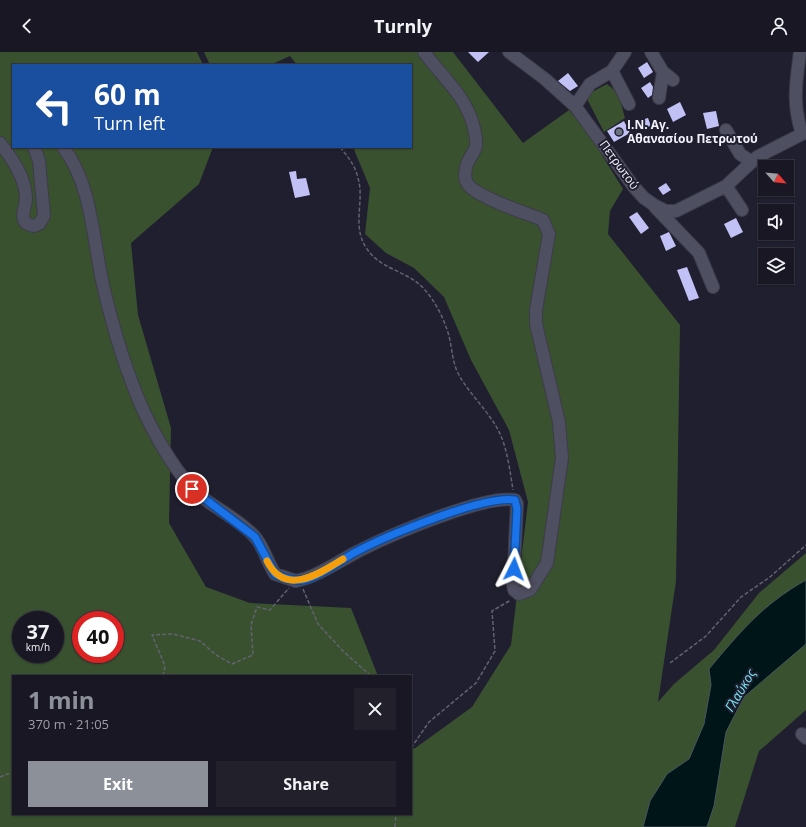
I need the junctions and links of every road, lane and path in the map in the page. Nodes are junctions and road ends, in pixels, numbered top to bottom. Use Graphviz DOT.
graph roads {
  1 [pos="424,52"];
  2 [pos="509,52"];
  3 [pos="625,52"];
  4 [pos="651,52"];
  5 [pos="800,52"];
  6 [pos="612,71"];
  7 [pos="663,72"];
  8 [pos="673,80"];
  9 [pos="660,98"];
  10 [pos="629,104"];
  11 [pos="575,106"];
  12 [pos="726,130"];
  13 [pos="804,133"];
  14 [pos="0,143"];
  15 [pos="34,148"];
  16 [pos="64,148"];
  17 [pos="341,148"];
  18 [pos="752,162"];
  19 [pos="726,186"];
  20 [pos="652,203"];
  21 [pos="742,210"];
  22 [pos="713,287"];
  23 [pos="515,500"];
  24 [pos="806,545"];
  25 [pos="296,581"];
  26 [pos="523,593"];
  27 [pos="670,663"];
  28 [pos="163,675"];
  29 [pos="370,675"];
  30 [pos="412,747"];
  31 [pos="12,772"];
  32 [pos="0,777"];
  33 [pos="396,815"];
  34 [pos="395,827"];
  1 -- 26 [label="street"];
  2 -- 11 [label="street, Πετρωτού"];
  3 -- 6 [label="street"];
  4 -- 7 [label="street"];
  5 -- 13 [label="street"];
  6 -- 10 [label="street"];
  6 -- 11 [label="street"];
  7 -- 8 [label="street"];
  7 -- 9 [label="street"];
  11 -- 20 [label="street, Πετρωτού"];
  12 -- 18 [label="street"];
  13 -- 18 [label="street, Πετρωτού"];
  14 -- 15 [label="street"];
  16 -- 25 [label="street"];
  17 -- 23 [label="path"];
  18 -- 19 [label="street, Πετρωτού"];
  19 -- 20 [label="street, Πετρωτού"];
  19 -- 21 [label="street"];
  20 -- 22 [label="street"];
  23 -- 25 [label="street"];
  23 -- 26 [label="street"];
  24 -- 27 [label="path"];
  25 -- 28 [label="path"];
  25 -- 29 [label="path"];
  26 -- 30 [label="path"];
  31 -- 32 [label="path"];
  33 -- 34 [label="path"];
}
